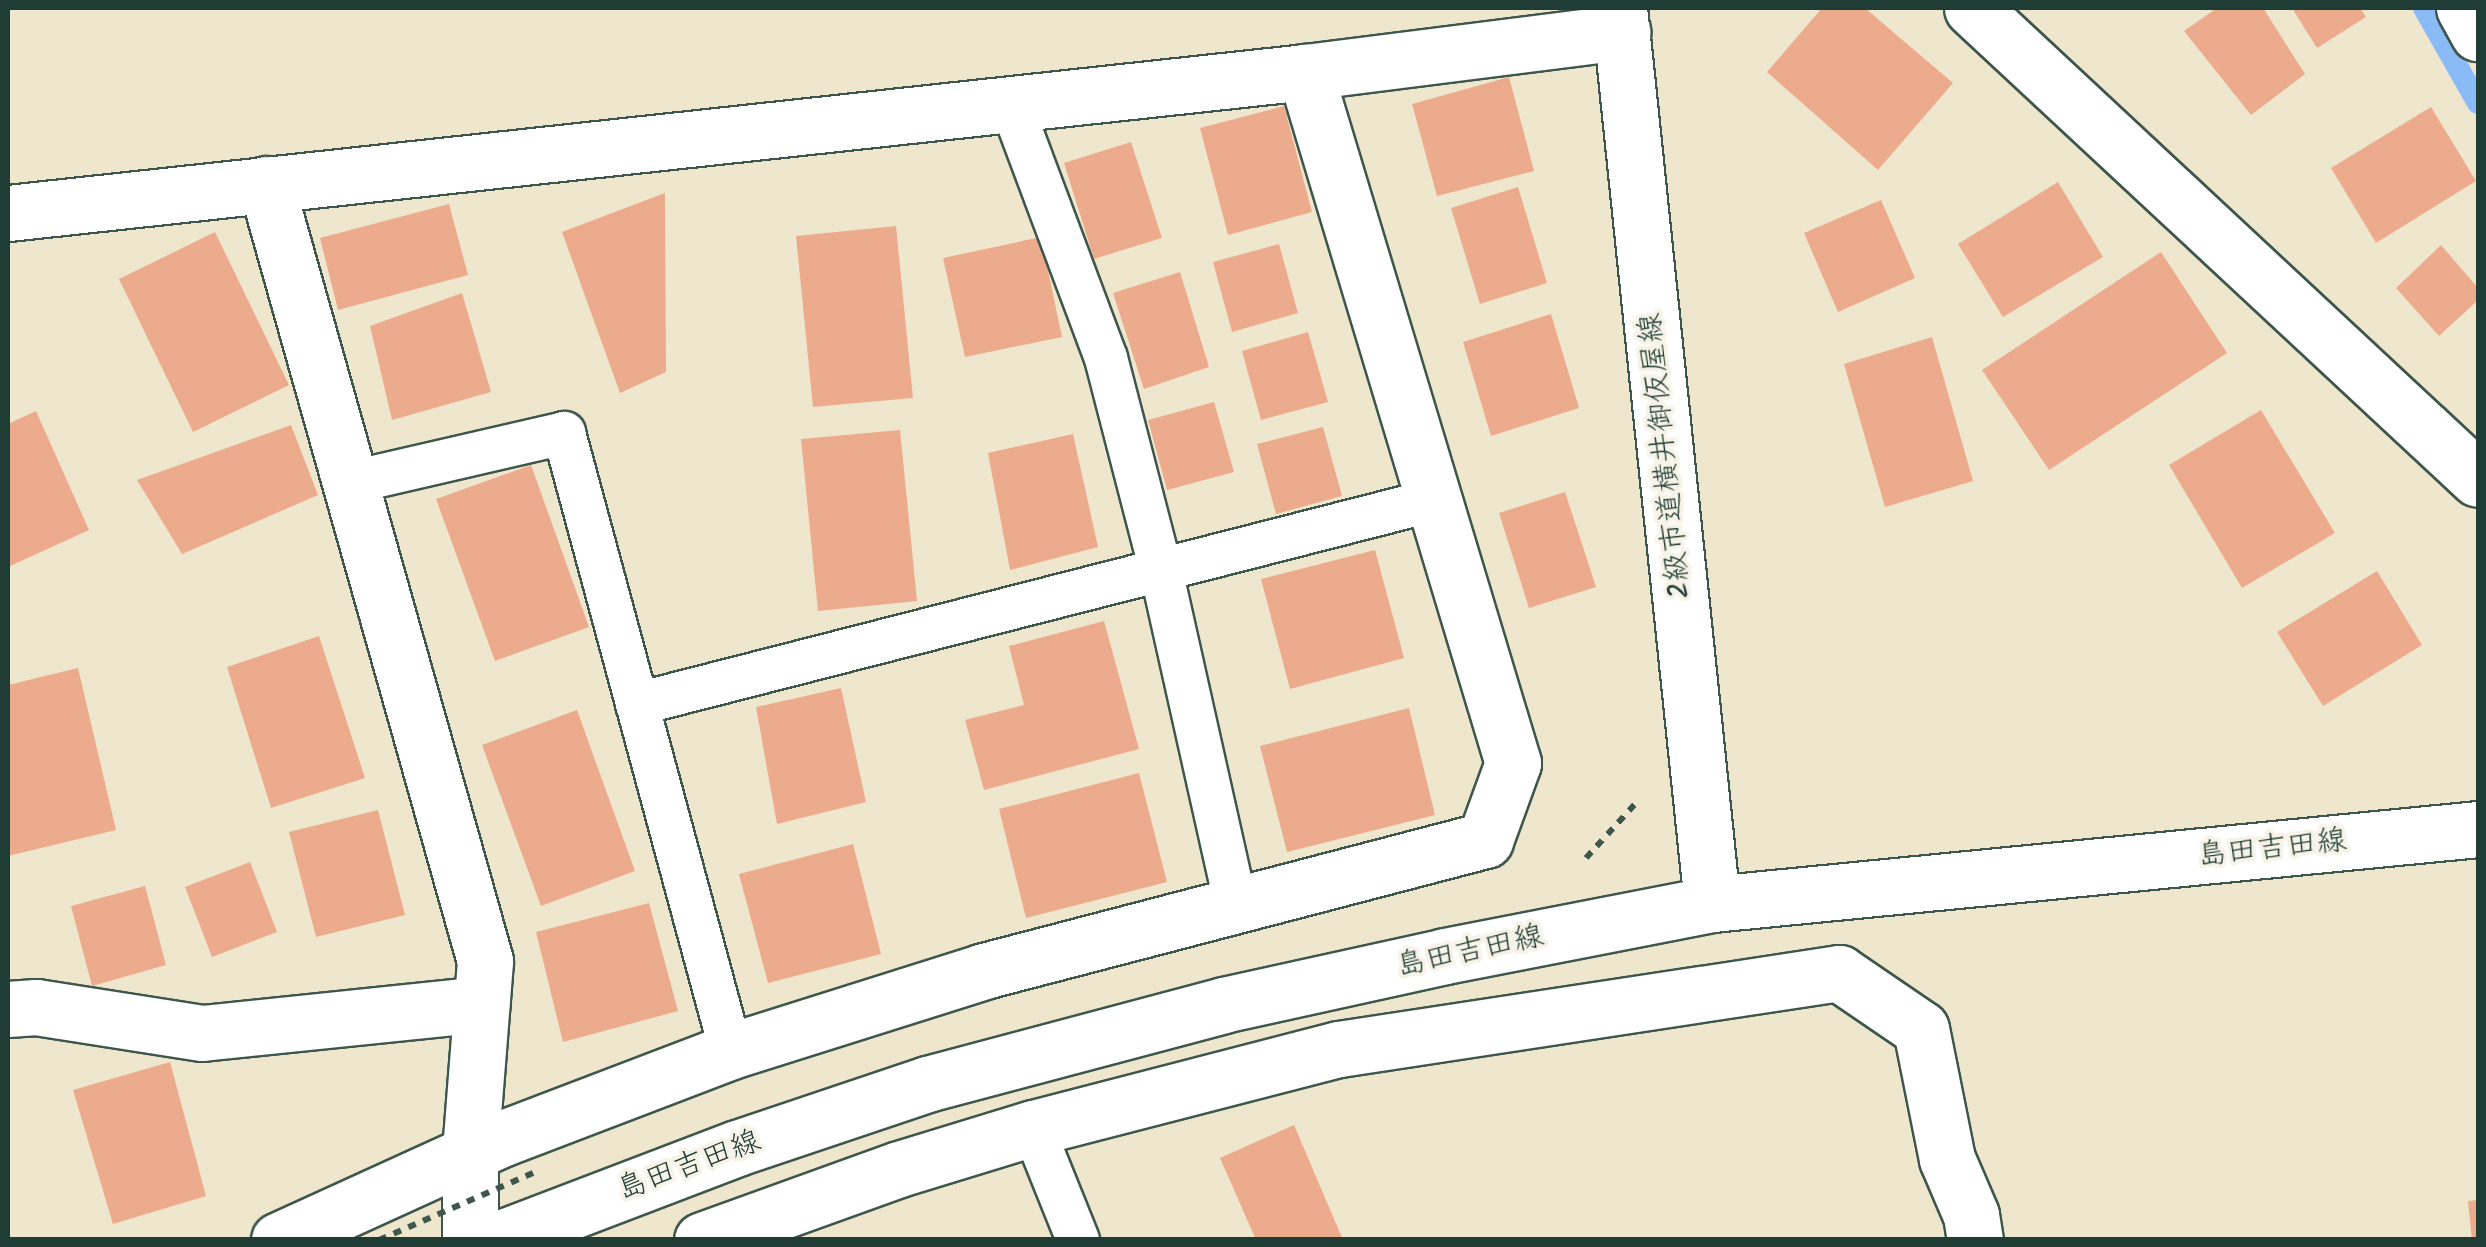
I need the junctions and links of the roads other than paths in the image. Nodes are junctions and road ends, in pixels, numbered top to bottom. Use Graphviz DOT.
graph roads {
  1 [pos="1972,8"];
  2 [pos="2464,8"];
  3 [pos="1620,20"];
  4 [pos="2478,33"];
  5 [pos="1304,72"];
  6 [pos="1011,104"];
  7 [pos="266,184"];
  8 [pos="8,213"];
  9 [pos="2478,479"];
  10 [pos="348,483"];
  11 [pos="1434,500"];
  12 [pos="1160,570"];
  13 [pos="637,704"];
  14 [pos="2478,829"];
  15 [pos="1712,904"];
  16 [pos="1236,905"];
  17 [pos="481,1004"];
  18 [pos="8,1009"];
  19 [pos="731,1051"];
  20 [pos="1032,1128"];
  21 [pos="470,1152"];
  22 [pos="279,1240"];
  23 [pos="470,1240"];
  24 [pos="496,1240"];
  25 [pos="702,1240"];
  26 [pos="1078,1240"];
  27 [pos="1975,1240"];
  1 -- 9 [label="street"];
  2 -- 4 [label="street"];
  3 -- 5 [label="street"];
  3 -- 15 [label="street, 2級市道横井御仮屋線"];
  5 -- 6 [label="street"];
  5 -- 11 [label="street"];
  6 -- 7 [label="street"];
  6 -- 12 [label="lane"];
  7 -- 8 [label="street"];
  7 -- 10 [label="street"];
  10 -- 13 [label="lane"];
  10 -- 17 [label="street"];
  11 -- 12 [label="lane"];
  11 -- 16 [label="street"];
  12 -- 13 [label="lane"];
  12 -- 16 [label="lane"];
  13 -- 19 [label="lane"];
  14 -- 15 [label="street, 島田吉田線"];
  15 -- 24 [label="street, 島田吉田線"];
  16 -- 19 [label="street"];
  17 -- 18 [label="street"];
  17 -- 21 [label="street"];
  19 -- 21 [label="street"];
  20 -- 25 [label="street"];
  20 -- 26 [label="lane"];
  20 -- 27 [label="street"];
  21 -- 22 [label="street"];
  21 -- 23 [label="street"];
}
